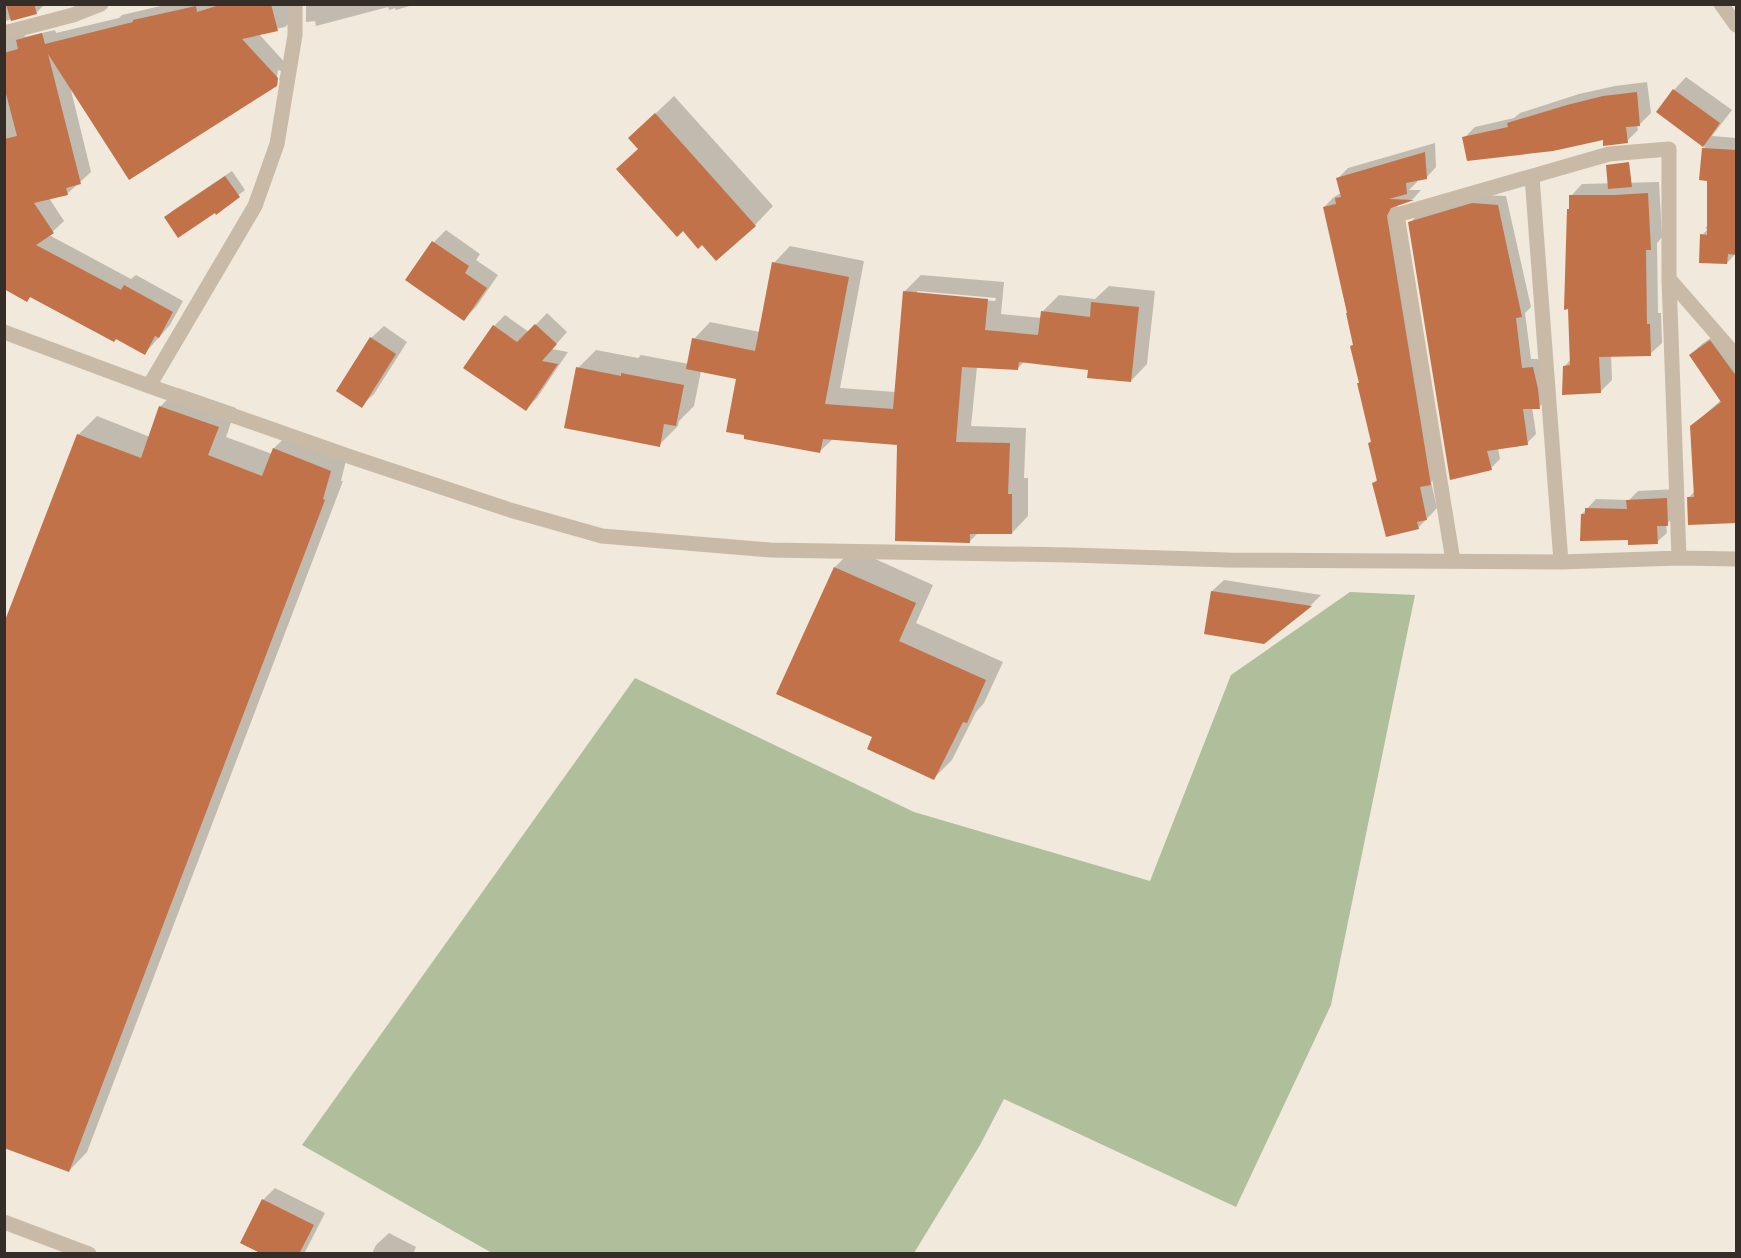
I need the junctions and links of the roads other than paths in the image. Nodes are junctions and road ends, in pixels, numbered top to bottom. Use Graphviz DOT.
graph roads {
  1 [pos="101,4"];
  2 [pos="295,4"];
  3 [pos="1721,4"];
  4 [pos="1737,26"];
  5 [pos="4,33"];
  6 [pos="1532,177"];
  7 [pos="1669,279"];
  8 [pos="4,332"];
  9 [pos="1737,356"];
  10 [pos="149,386"];
  11 [pos="1679,558"];
  12 [pos="1737,559"];
  13 [pos="1453,561"];
  14 [pos="1561,562"];
  15 [pos="4,1222"];
  16 [pos="89,1254"];
  1 -- 5 [label="street"];
  2 -- 10 [label="street"];
  3 -- 4 [label="street"];
  6 -- 7 [label="street"];
  6 -- 13 [label="street"];
  6 -- 14 [label="street"];
  7 -- 9 [label="street"];
  7 -- 11 [label="street"];
  8 -- 10 [label="street"];
  10 -- 13 [label="street"];
  11 -- 12 [label="street"];
  11 -- 14 [label="street"];
  13 -- 14 [label="street"];
  15 -- 16 [label="street"];
}
